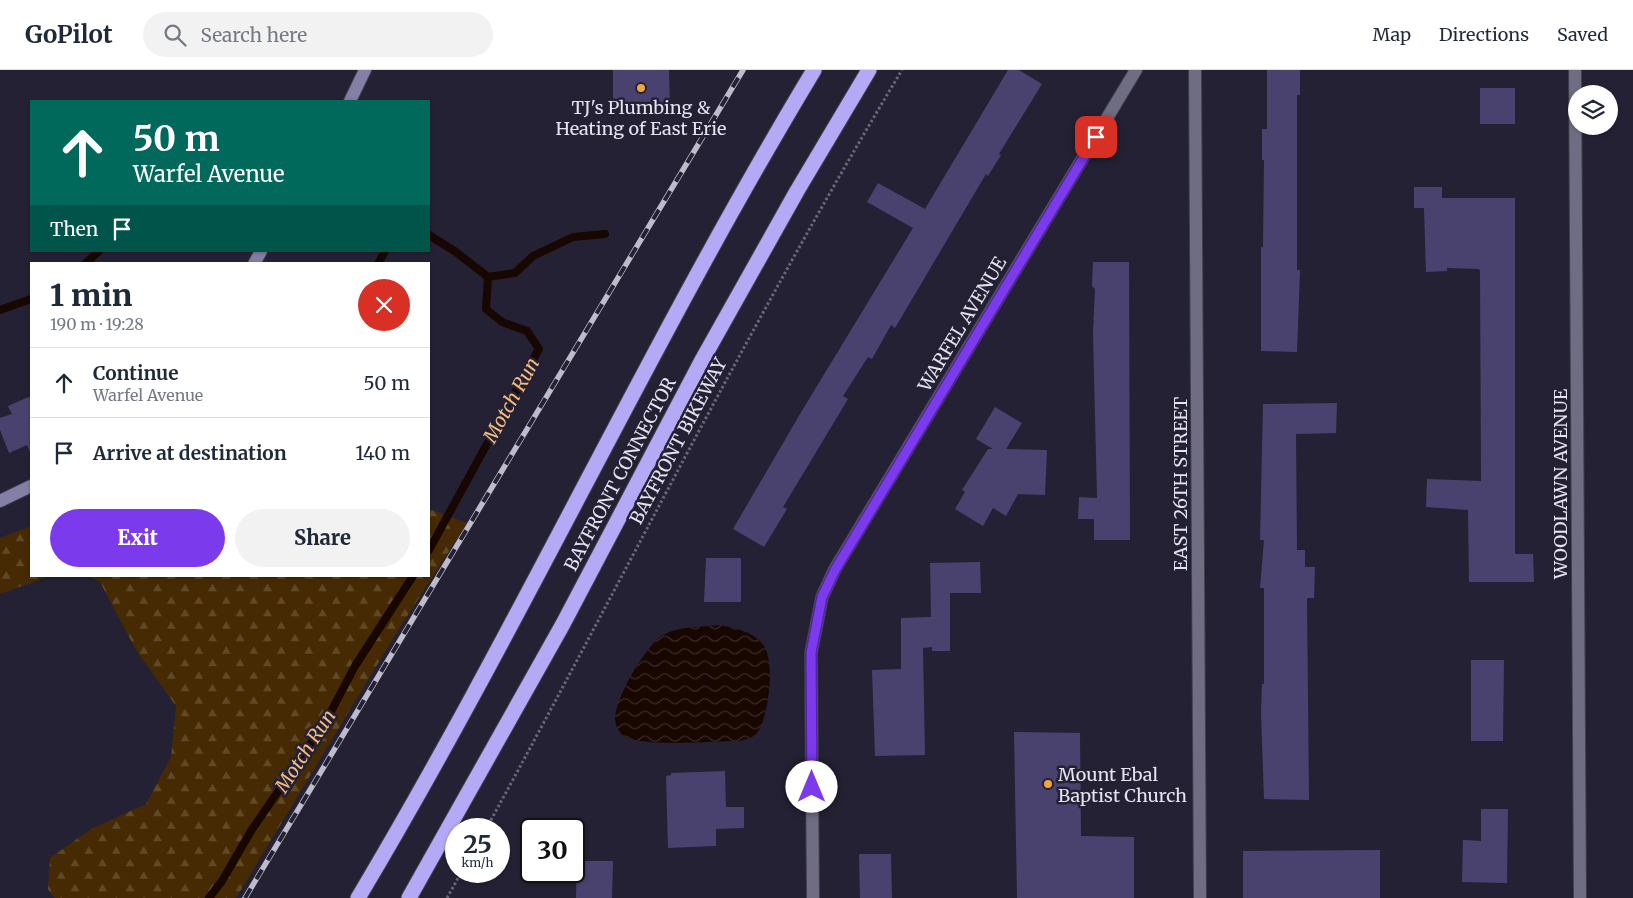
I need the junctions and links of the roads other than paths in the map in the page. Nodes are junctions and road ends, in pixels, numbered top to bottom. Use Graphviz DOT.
graph roads {
  1 [pos="365,70"];
  2 [pos="814,70"];
  3 [pos="869,70"];
  4 [pos="1136,70"];
  5 [pos="1195,70"];
  6 [pos="1576,70"];
  7 [pos="350,100"];
  8 [pos="30,486"];
  9 [pos="0,501"];
  10 [pos="358,898"];
  11 [pos="409,898"];
  12 [pos="813,898"];
  13 [pos="1200,898"];
  14 [pos="1580,898"];
  1 -- 7 [label="street"];
  2 -- 10 [label="highway, BAYFRONT CONNECTOR"];
  3 -- 11 [label="highway, BAYFRONT CONNECTOR"];
  4 -- 12 [label="street, WARFEL AVENUE"];
  5 -- 13 [label="street, EAST 26TH STREET"];
  6 -- 14 [label="street, WOODLAWN AVENUE"];
  8 -- 9 [label="street"];
}
